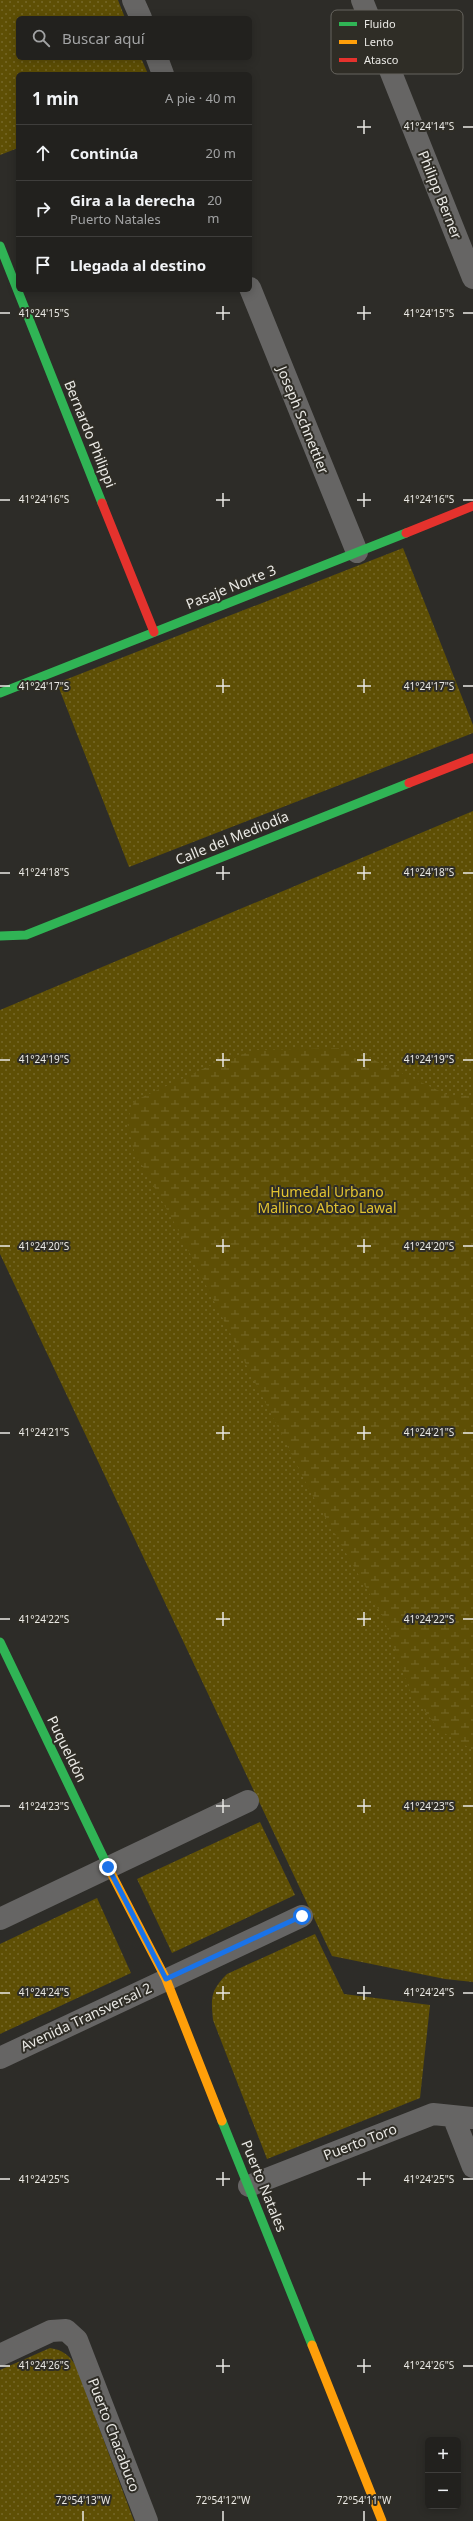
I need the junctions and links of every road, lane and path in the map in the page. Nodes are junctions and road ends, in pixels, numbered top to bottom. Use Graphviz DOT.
graph roads {
  1 [pos="133,0"];
  2 [pos="362,0"];
  3 [pos="366,10"];
  4 [pos="139,16"];
  5 [pos="158,60"];
  6 [pos="162,72"];
  7 [pos="392,74"];
  8 [pos="0,246"];
  9 [pos="473,278"];
  10 [pos="16,286"];
  11 [pos="18,292"];
  12 [pos="252,292"];
  13 [pos="473,506"];
  14 [pos="357,552"];
  15 [pos="154,632"];
  16 [pos="0,693"];
  17 [pos="473,758"];
  18 [pos="0,936"];
  19 [pos="0,1642"];
  20 [pos="248,1801"];
  21 [pos="108,1867"];
  22 [pos="302,1916"];
  23 [pos="0,1919"];
  24 [pos="166,1979"];
  25 [pos="0,2058"];
  26 [pos="463,2117"];
  27 [pos="473,2167"];
  28 [pos="249,2186"];
  29 [pos="0,2355"];
  30 [pos="147,2521"];
  31 [pos="382,2521"];
  1 -- 4 [label="street"];
  2 -- 3 [label="street, Philipp Berner"];
  5 -- 6 [label="street"];
  7 -- 9 [label="street, Philipp Berner"];
  8 -- 10 [label="street, Bernardo Philippi"];
  11 -- 15 [label="street, Bernardo Philippi"];
  12 -- 14 [label="street, Joseph Schnettler"];
  13 -- 14 [label="street, Pasaje Norte 3"];
  14 -- 15 [label="street, Pasaje Norte 3"];
  15 -- 16 [label="street, Pasaje Norte 3"];
  17 -- 18 [label="street, Calle del Mediodía"];
  19 -- 21 [label="street, Puqueldón"];
  20 -- 21 [label="street"];
  21 -- 23 [label="street"];
  21 -- 24 [label="street, Puerto Natales"];
  22 -- 24 [label="street, Avenida Transversal 2"];
  24 -- 25 [label="street, Avenida Transversal 2"];
  24 -- 28 [label="street, Puerto Natales"];
  26 -- 27 [label="street"];
  26 -- 28 [label="street, Puerto Toro"];
  28 -- 31 [label="street, Puerto Natales"];
  29 -- 30 [label="street, Puerto Chacabuco"];
}
